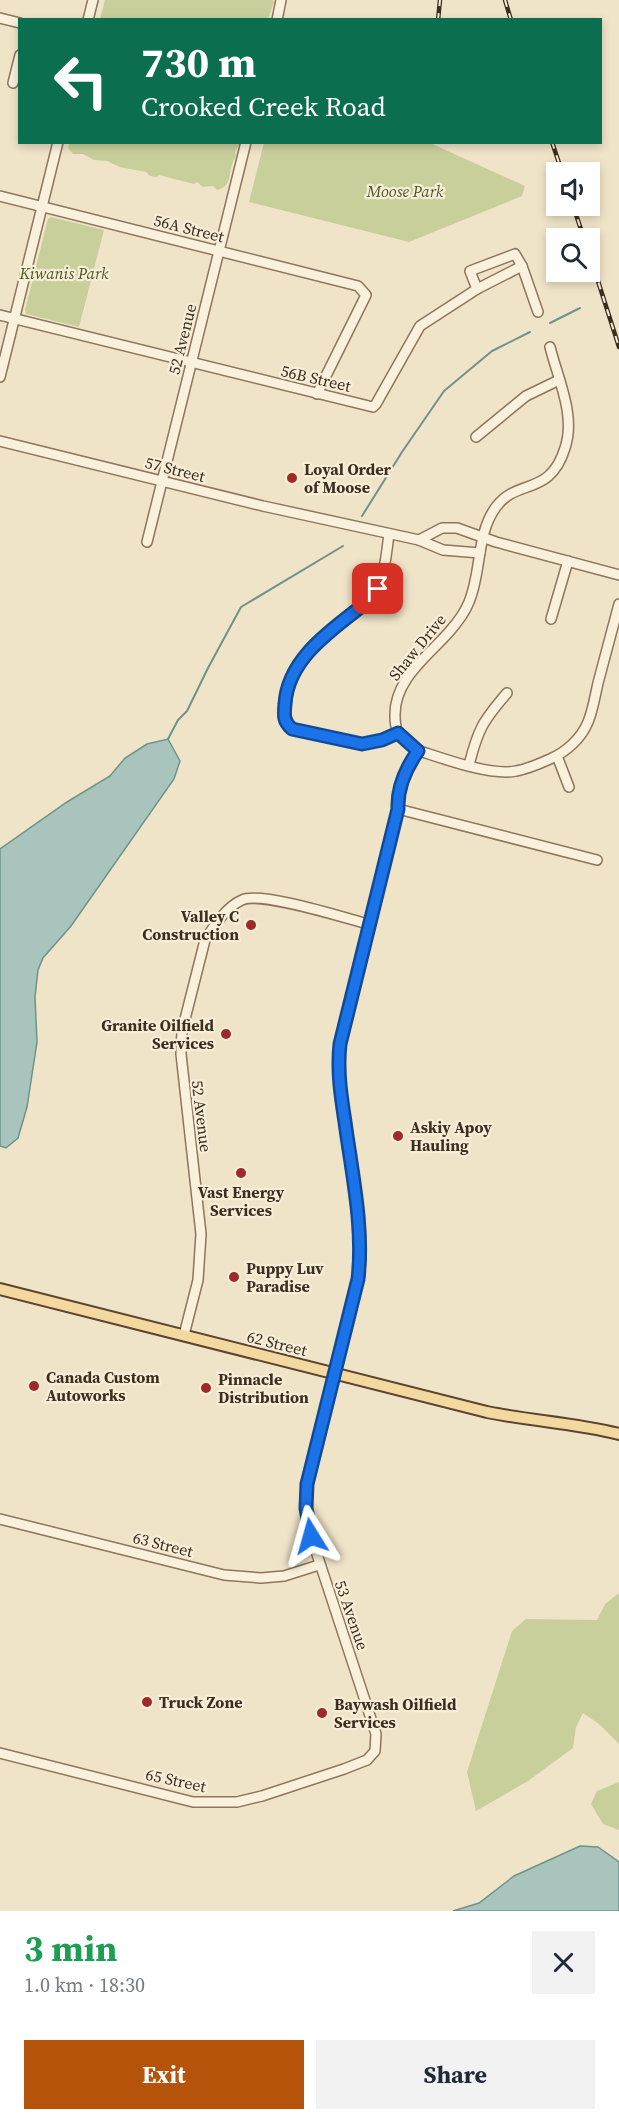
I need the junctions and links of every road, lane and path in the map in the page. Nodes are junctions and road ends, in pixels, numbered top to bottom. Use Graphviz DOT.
graph roads {
  1 [pos="93,0"];
  2 [pos="281,0"];
  3 [pos="0,18"];
  4 [pos="88,18"];
  5 [pos="277,18"];
  6 [pos="18,22"];
  7 [pos="18,63"];
  8 [pos="13,83"];
  9 [pos="58,144"];
  10 [pos="246,144"];
  11 [pos="0,196"];
  12 [pos="42,207"];
  13 [pos="220,251"];
  14 [pos="522,266"];
  15 [pos="477,289"];
  16 [pos="538,312"];
  17 [pos="0,315"];
  18 [pos="14,319"];
  19 [pos="550,347"];
  20 [pos="191,364"];
  21 [pos="0,377"];
  22 [pos="559,380"];
  23 [pos="317,394"];
  24 [pos="476,437"];
  25 [pos="0,441"];
  26 [pos="162,481"];
  27 [pos="389,534"];
  28 [pos="483,538"];
  29 [pos="419,540"];
  30 [pos="147,542"];
  31 [pos="480,553"];
  32 [pos="568,561"];
  33 [pos="618,574"];
  34 [pos="619,604"];
  35 [pos="551,619"];
  36 [pos="507,693"];
  37 [pos="398,733"];
  38 [pos="418,751"];
  39 [pos="557,756"];
  40 [pos="469,765"];
  41 [pos="569,787"];
  42 [pos="398,809"];
  43 [pos="597,860"];
  44 [pos="368,924"];
  45 [pos="0,1289"];
  46 [pos="184,1335"];
  47 [pos="336,1373"];
  48 [pos="619,1434"];
  49 [pos="0,1519"];
  50 [pos="319,1565"];
  51 [pos="375,1751"];
  52 [pos="0,1753"];
  1 -- 4 [label="street"];
  2 -- 5 [label="street"];
  3 -- 6 [label="street"];
  7 -- 8 [label="street"];
  9 -- 12 [label="street"];
  10 -- 13 [label="street, 52 Avenue"];
  11 -- 12 [label="street, 56A Street"];
  12 -- 13 [label="street, 56A Street"];
  12 -- 18 [label="street"];
  13 -- 20 [label="street, 52 Avenue"];
  13 -- 23 [label="street, 56A Street"];
  14 -- 15 [label="street, 56B Street"];
  14 -- 15 [label="street"];
  14 -- 16 [label="street"];
  15 -- 23 [label="street, 56B Street"];
  17 -- 18 [label="street, 56B Street"];
  18 -- 20 [label="street, 56B Street"];
  18 -- 21 [label="street"];
  19 -- 22 [label="street, Shaw Drive"];
  20 -- 23 [label="street, 56B Street"];
  20 -- 26 [label="street, 52 Avenue"];
  22 -- 24 [label="street"];
  22 -- 28 [label="street, Shaw Drive"];
  25 -- 26 [label="street, 57 Street"];
  26 -- 27 [label="street, 57 Street"];
  26 -- 30 [label="street, 52 Avenue"];
  27 -- 29 [label="street, 57 Street"];
  27 -- 37 [label="street"];
  28 -- 29 [label="street"];
  28 -- 31 [label="street, Shaw Drive"];
  28 -- 32 [label="street"];
  29 -- 31 [label="street, 57 Street"];
  31 -- 37 [label="street, Shaw Drive"];
  32 -- 33 [label="street"];
  32 -- 35 [label="street"];
  34 -- 39 [label="street"];
  36 -- 40 [label="street"];
  37 -- 38 [label="street"];
  38 -- 40 [label="street"];
  38 -- 42 [label="street, 53 Avenue"];
  39 -- 40 [label="street"];
  39 -- 41 [label="street"];
  42 -- 43 [label="street"];
  42 -- 44 [label="street, 53 Avenue"];
  44 -- 46 [label="street, 52 Avenue"];
  44 -- 47 [label="street, 53 Avenue"];
  45 -- 46 [label="main road, 62 Street"];
  46 -- 47 [label="main road, 62 Street"];
  47 -- 48 [label="main road, 62 Street"];
  47 -- 50 [label="street, 53 Avenue"];
  49 -- 50 [label="street, 63 Street"];
  50 -- 51 [label="street, 53 Avenue"];
  51 -- 52 [label="street, 65 Street"];
}
